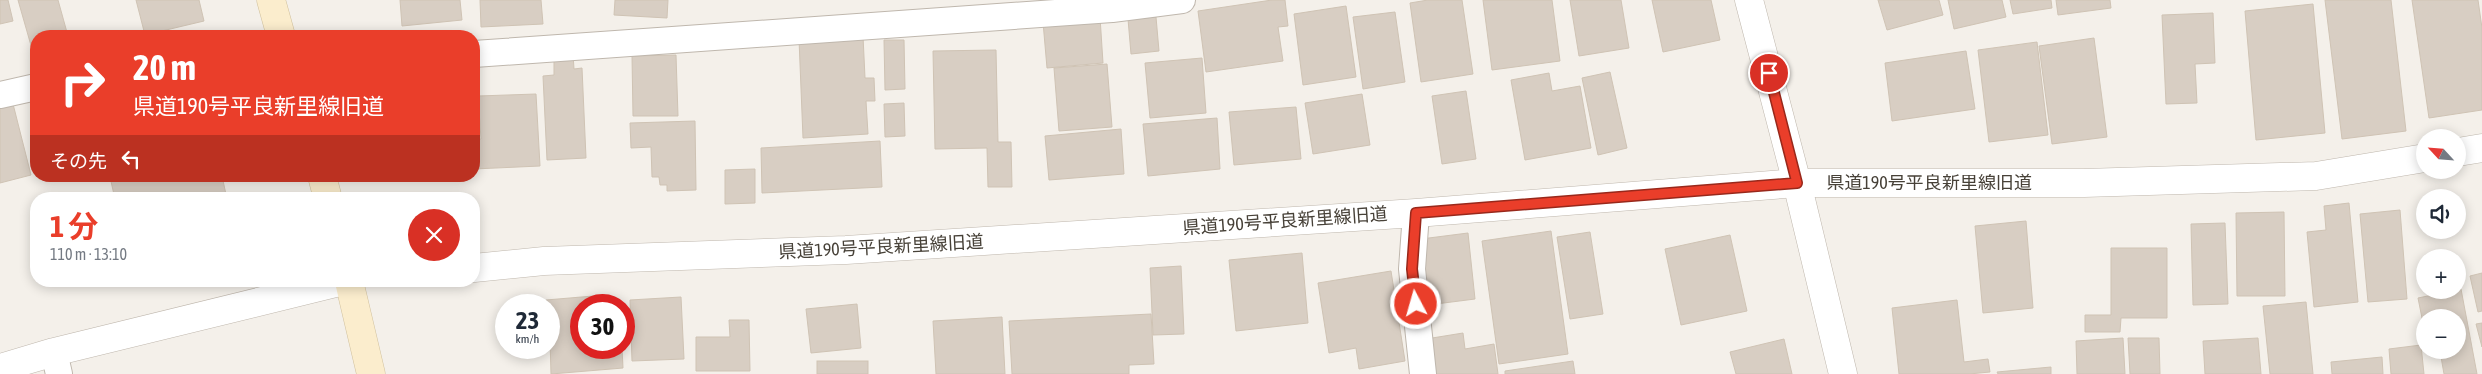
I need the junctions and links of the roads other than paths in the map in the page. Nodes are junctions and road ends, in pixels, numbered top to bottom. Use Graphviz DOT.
graph roads {
  1 [pos="270,0"];
  2 [pos="1182,0"];
  3 [pos="1750,0"];
  4 [pos="275,30"];
  5 [pos="480,54"];
  6 [pos="30,88"];
  7 [pos="0,94"];
  8 [pos="2482,148"];
  9 [pos="2466,151"];
  10 [pos="2416,159"];
  11 [pos="1797,183"];
  12 [pos="1416,213"];
  13 [pos="480,267"];
  14 [pos="323,287"];
  15 [pos="350,287"];
  16 [pos="56,363"];
  17 [pos="0,368"];
  18 [pos="371,374"];
  19 [pos="1423,374"];
  20 [pos="1843,374"];
  1 -- 4 [label="main road"];
  2 -- 5 [label="street"];
  3 -- 11 [label="street"];
  6 -- 7 [label="street"];
  8 -- 9 [label="street"];
  10 -- 11 [label="street, 県道190号平良新里線旧道"];
  11 -- 12 [label="street, 県道190号平良新里線旧道"];
  11 -- 20 [label="street"];
  12 -- 13 [label="street, 県道190号平良新里線旧道"];
  12 -- 19 [label="street"];
  14 -- 16 [label="street"];
  15 -- 18 [label="main road"];
  16 -- 17 [label="street"];
}
